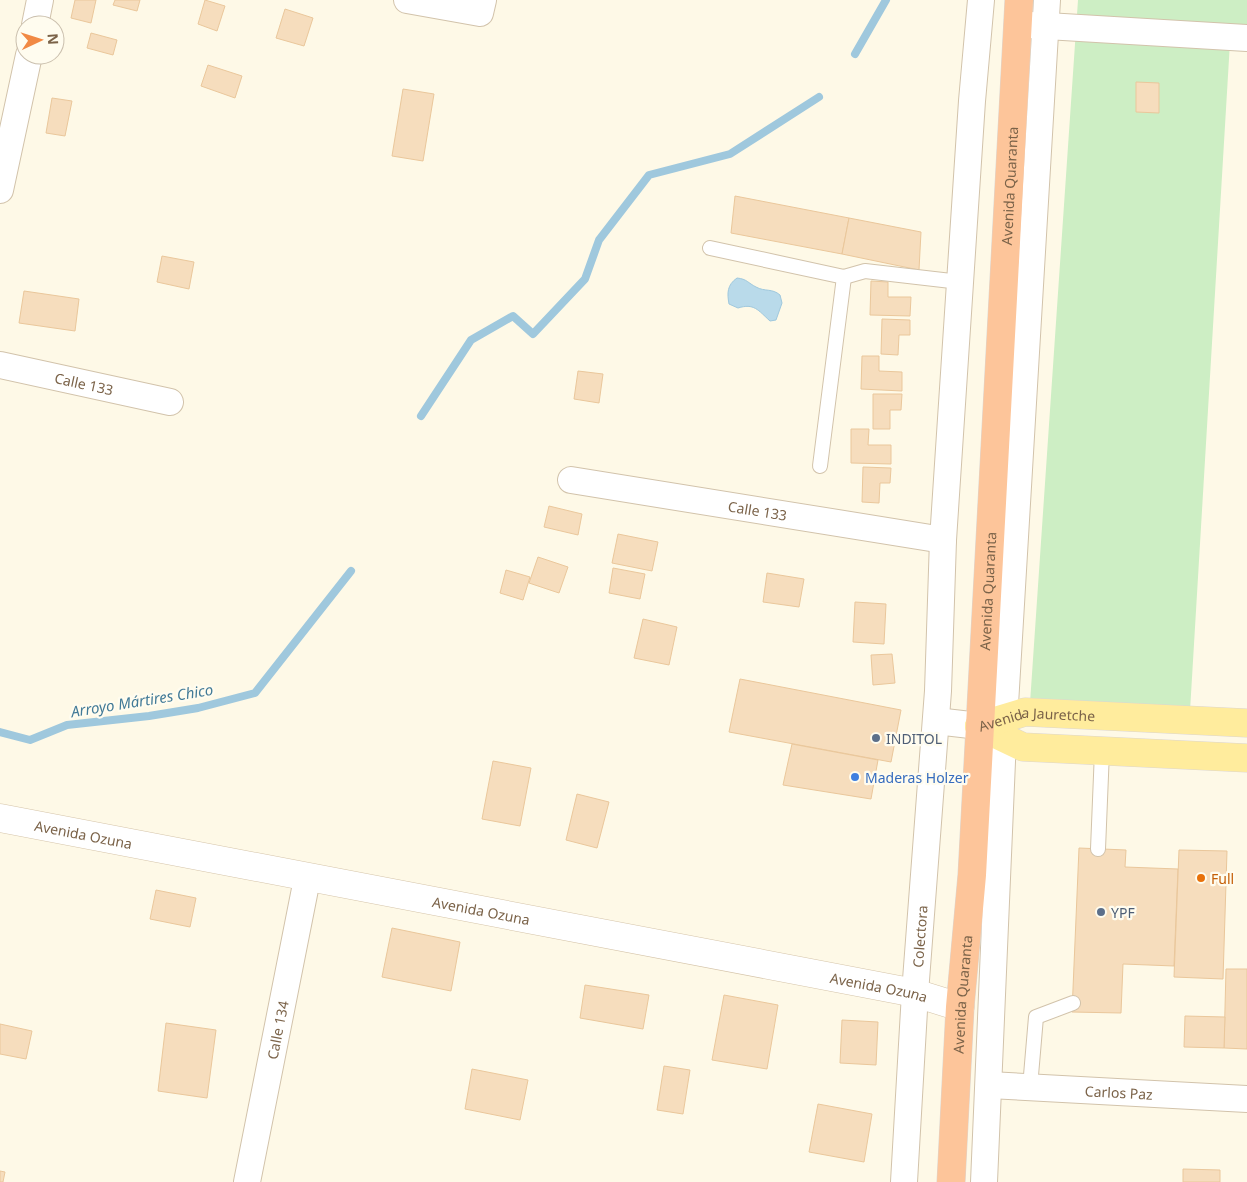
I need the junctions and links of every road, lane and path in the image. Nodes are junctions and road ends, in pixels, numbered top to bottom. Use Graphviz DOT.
graph roads {
  1 [pos="40,0"];
  2 [pos="407,0"];
  3 [pos="982,0"];
  4 [pos="1048,0"];
  5 [pos="481,6"];
  6 [pos="1018,13"];
  7 [pos="37,15"];
  8 [pos="1046,26"];
  9 [pos="1247,38"];
  10 [pos="27,65"];
  11 [pos="0,190"];
  12 [pos="710,248"];
  13 [pos="844,277"];
  14 [pos="960,282"];
  15 [pos="0,365"];
  16 [pos="170,402"];
  17 [pos="820,466"];
  18 [pos="571,480"];
  19 [pos="943,540"];
  20 [pos="1015,546"];
  21 [pos="987,570"];
  22 [pos="936,722"];
  23 [pos="1247,723"];
  24 [pos="979,726"];
  25 [pos="1004,728"];
  26 [pos="1102,751"];
  27 [pos="1247,758"];
  28 [pos="0,818"];
  29 [pos="1098,849"];
  30 [pos="307,879"];
  31 [pos="915,993"];
  32 [pos="1073,1003"];
  33 [pos="960,1007"];
  34 [pos="989,1085"];
  35 [pos="1030,1087"];
  36 [pos="1247,1099"];
  37 [pos="247,1182"];
  38 [pos="904,1182"];
  39 [pos="951,1182"];
  40 [pos="984,1182"];
  1 -- 7 [label="street"];
  2 -- 5 [label="street"];
  3 -- 14 [label="street, Colectora"];
  4 -- 8 [label="street"];
  6 -- 8 [label="street"];
  6 -- 21 [label="highway, Avenida Quaranta"];
  8 -- 9 [label="street"];
  8 -- 20 [label="street"];
  10 -- 11 [label="street"];
  12 -- 13 [label="lane"];
  13 -- 14 [label="lane"];
  13 -- 17 [label="lane"];
  14 -- 19 [label="street, Colectora"];
  15 -- 16 [label="street, Calle 133"];
  18 -- 19 [label="street, Calle 133"];
  19 -- 22 [label="street, Colectora"];
  20 -- 21 [label="street"];
  20 -- 25 [label="street"];
  21 -- 24 [label="highway, Avenida Quaranta"];
  22 -- 24 [label="street"];
  22 -- 31 [label="street, Colectora"];
  23 -- 25 [label="main road, Avenida Jauretche"];
  24 -- 25 [label="main road, Avenida Jauretche"];
  24 -- 33 [label="highway, Avenida Quaranta"];
  25 -- 26 [label="main road, Avenida Jauretche"];
  25 -- 34 [label="street"];
  26 -- 27 [label="main road, Avenida Jauretche"];
  26 -- 29 [label="lane"];
  28 -- 30 [label="main road, Avenida Ozuna"];
  30 -- 31 [label="main road, Avenida Ozuna"];
  30 -- 37 [label="street, Calle 134"];
  31 -- 33 [label="main road, Avenida Ozuna"];
  31 -- 38 [label="street, Colectora"];
  32 -- 35 [label="lane"];
  33 -- 39 [label="highway, Avenida Quaranta"];
  34 -- 35 [label="street, Carlos Paz"];
  34 -- 40 [label="street"];
  35 -- 36 [label="street, Carlos Paz"];
}
